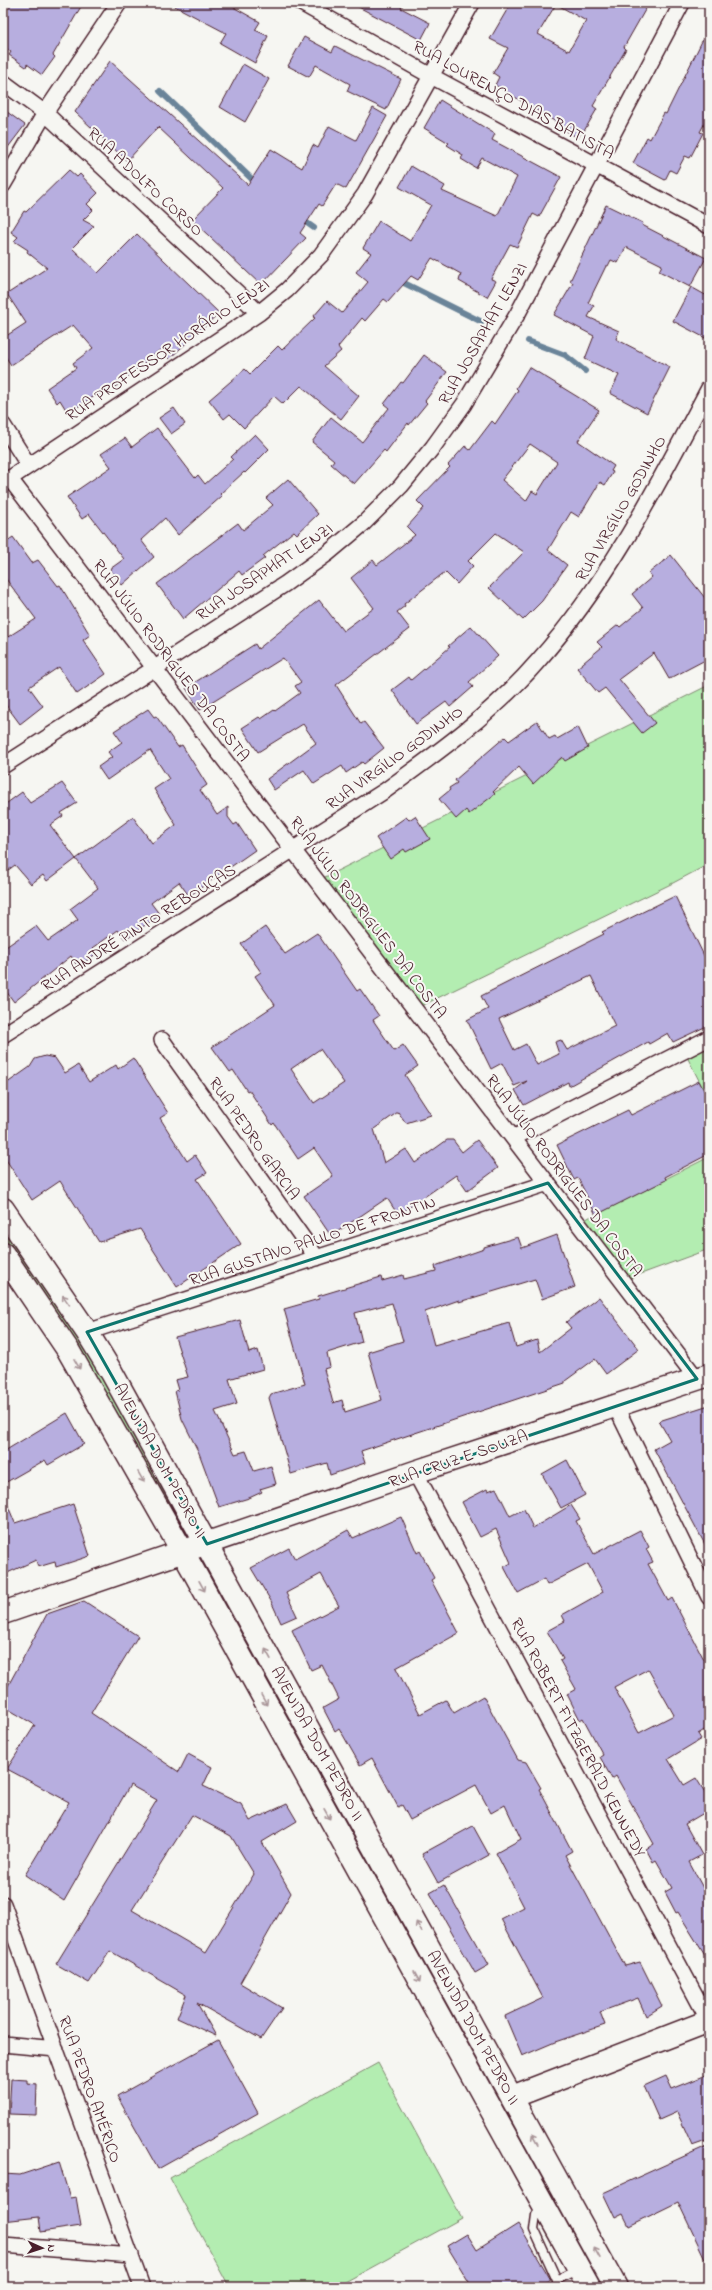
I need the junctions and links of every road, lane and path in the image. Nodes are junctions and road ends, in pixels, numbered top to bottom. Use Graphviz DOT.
graph roads {
  1 [pos="119,3"];
  2 [pos="301,3"];
  3 [pos="472,3"];
  4 [pos="682,3"];
  5 [pos="432,77"];
  6 [pos="3,82"];
  7 [pos="45,113"];
  8 [pos="596,165"];
  9 [pos="3,185"];
  10 [pos="709,226"];
  11 [pos="259,313"];
  12 [pos="709,388"];
  13 [pos="3,425"];
  14 [pos="29,466"];
  15 [pos="6,481"];
  16 [pos="154,667"];
  17 [pos="3,766"];
  18 [pos="294,850"];
  19 [pos="3,1036"];
  20 [pos="709,1038"];
  21 [pos="162,1040"];
  22 [pos="513,1138"];
  23 [pos="548,1183"];
  24 [pos="3,1209"];
  25 [pos="3,1254"];
  26 [pos="317,1258"];
  27 [pos="88,1332"];
  28 [pos="703,1377"];
  29 [pos="615,1405"];
  30 [pos="415,1472"];
  31 [pos="208,1544"];
  32 [pos="183,1552"];
  33 [pos="709,1597"];
  34 [pos="3,1613"];
  35 [pos="3,1904"];
  36 [pos="709,2021"];
  37 [pos="3,2044"];
  38 [pos="56,2049"];
  39 [pos="512,2097"];
  40 [pos="544,2206"];
  41 [pos="3,2245"];
  42 [pos="131,2255"];
  43 [pos="584,2278"];
  44 [pos="557,2283"];
  45 [pos="142,2287"];
  46 [pos="616,2287"];
  1 -- 7 [label="street"];
  2 -- 5 [label="street, RUA LOURENÇO DIAS BATISTA"];
  3 -- 5 [label="street, RUA PROFESSOR HORÁCIO LENZI"];
  4 -- 8 [label="street, RUA JOSAPHAT LENZI"];
  5 -- 8 [label="street, RUA LOURENÇO DIAS BATISTA"];
  5 -- 11 [label="street, RUA PROFESSOR HORÁCIO LENZI"];
  6 -- 7 [label="street, RUA ADOLFO CORSO"];
  7 -- 9 [label="street"];
  7 -- 11 [label="street, RUA ADOLFO CORSO"];
  8 -- 10 [label="street, RUA LOURENÇO DIAS BATISTA"];
  8 -- 16 [label="street, RUA JOSAPHAT LENZI"];
  11 -- 14 [label="street, RUA PROFESSOR HORÁCIO LENZI"];
  12 -- 18 [label="street, RUA VIRGÍLIO GODINHO"];
  13 -- 14 [label="street"];
  14 -- 15 [label="street, RUA PROFESSOR HORÁCIO LENZI"];
  15 -- 16 [label="street, RUA JÚLIO RODRIGUES DA COSTA"];
  16 -- 17 [label="street, RUA JOSAPHAT LENZI"];
  16 -- 18 [label="street, RUA JÚLIO RODRIGUES DA COSTA"];
  18 -- 19 [label="street, RUA ANDRÉ PINTO REBOUÇAS"];
  18 -- 22 [label="street, RUA JÚLIO RODRIGUES DA COSTA"];
  20 -- 22 [label="street"];
  21 -- 26 [label="street, RUA PEDRO GARCIA"];
  22 -- 23 [label="street, RUA JÚLIO RODRIGUES DA COSTA"];
  23 -- 26 [label="street, RUA GUSTAVO PAULO DE FRONTIN"];
  23 -- 28 [label="street, RUA JÚLIO RODRIGUES DA COSTA"];
  27 -- 24 [label="main road, AVENIDA DOM PEDRO II, one-way"];
  25 -- 32 [label="main road, AVENIDA DOM PEDRO II, one-way"];
  26 -- 27 [label="street, RUA GUSTAVO PAULO DE FRONTIN"];
  27 -- 31 [label="main road, AVENIDA DOM PEDRO II"];
  28 -- 29 [label="main road, RUA CRUZ E SOUZA"];
  29 -- 30 [label="main road, RUA CRUZ E SOUZA"];
  29 -- 33 [label="street"];
  30 -- 31 [label="main road, RUA CRUZ E SOUZA"];
  30 -- 36 [label="street, RUA ROBERT FITZGERALD KENNEDY"];
  31 -- 32 [label="main road, RUA CRUZ E SOUZA"];
  39 -- 31 [label="main road, AVENIDA DOM PEDRO II, one-way"];
  32 -- 34 [label="main road, RUA CRUZ E SOUZA"];
  32 -- 40 [label="main road, AVENIDA DOM PEDRO II, one-way"];
  35 -- 38 [label="street, RUA PEDRO AMÉRICO"];
  36 -- 39 [label="main road"];
  37 -- 38 [label="street"];
  38 -- 42 [label="street, RUA PEDRO AMÉRICO"];
  46 -- 39 [label="main road, AVENIDA DOM PEDRO II, one-way"];
  40 -- 43 [label="main road, AVENIDA DOM PEDRO II"];
  40 -- 44 [label="lane"];
  41 -- 42 [label="street"];
  42 -- 45 [label="street, RUA PEDRO AMÉRICO"];
  43 -- 44 [label="lane"];
}
